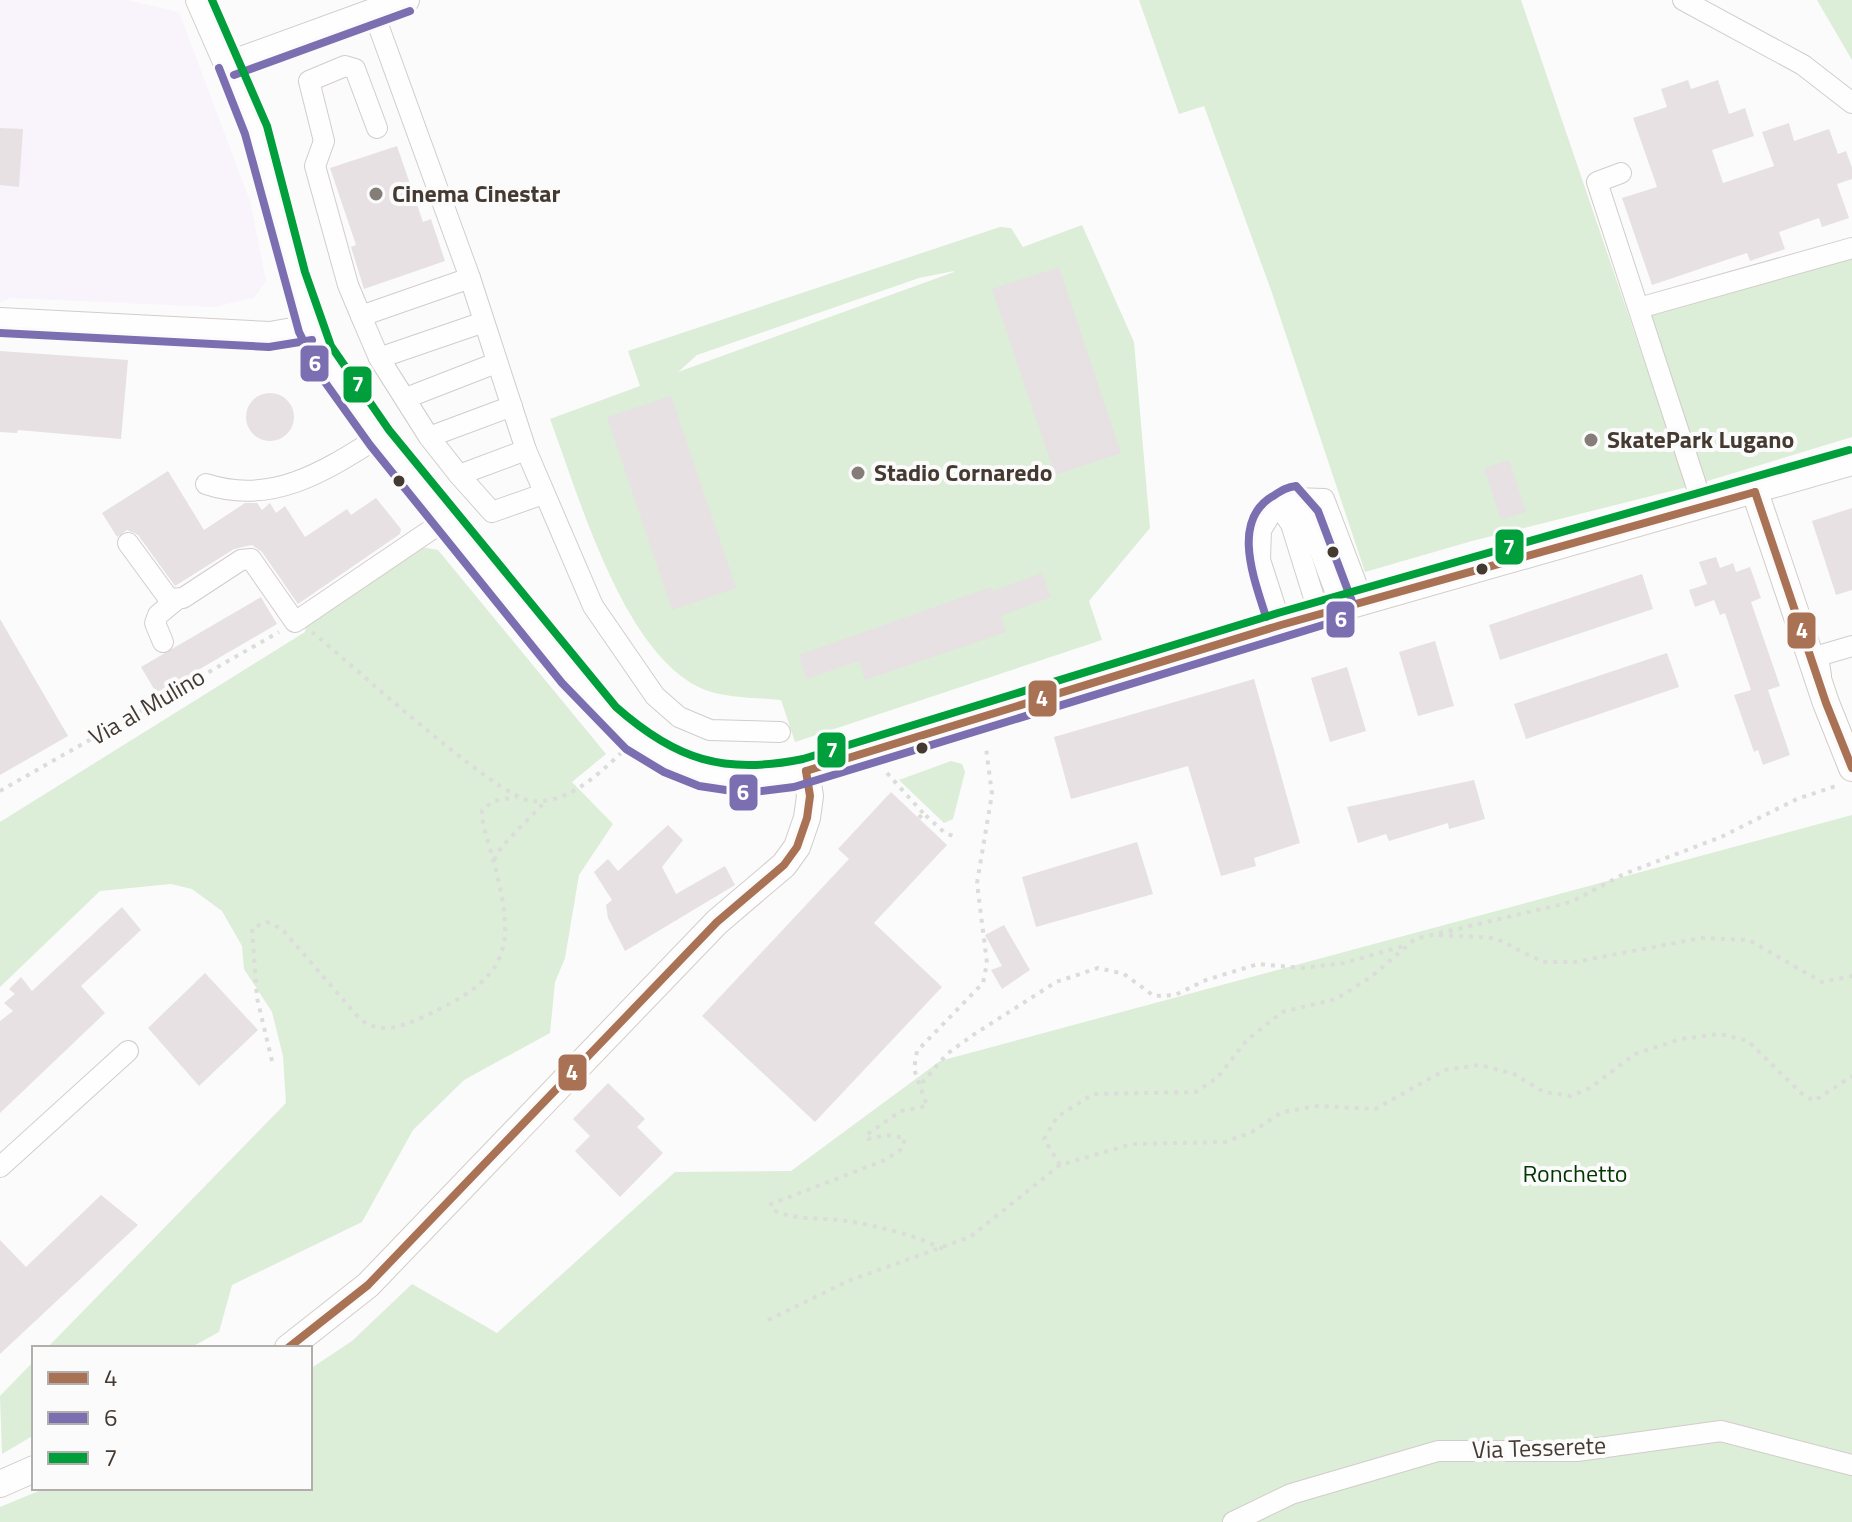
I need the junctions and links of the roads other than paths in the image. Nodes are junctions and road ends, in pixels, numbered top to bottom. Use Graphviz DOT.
graph roads {
  1 [pos="199,0"];
  2 [pos="406,0"];
  3 [pos="1683,0"];
  4 [pos="373,11"];
  5 [pos="230,64"];
  6 [pos="1852,103"];
  7 [pos="377,128"];
  8 [pos="1621,173"];
  9 [pos="1852,248"];
  10 [pos="470,278"];
  11 [pos="1639,308"];
  12 [pos="361,316"];
  13 [pos="0,321"];
  14 [pos="484,322"];
  15 [pos="310,328"];
  16 [pos="379,358"];
  17 [pos="496,363"];
  18 [pos="406,398"];
  19 [pos="512,406"];
  20 [pos="379,437"];
  21 [pos="429,437"];
  22 [pos="526,450"];
  23 [pos="1852,462"];
  24 [pos="459,475"];
  25 [pos="206,484"];
  26 [pos="1755,492"];
  27 [pos="543,494"];
  28 [pos="1285,501"];
  29 [pos="1703,506"];
  30 [pos="447,519"];
  31 [pos="128,543"];
  32 [pos="176,600"];
  33 [pos="1341,607"];
  34 [pos="1281,625"];
  35 [pos="163,642"];
  36 [pos="1852,646"];
  37 [pos="1826,703"];
  38 [pos="780,732"];
  39 [pos="1852,768"];
  40 [pos="806,771"];
  41 [pos="128,1051"];
  42 [pos="0,1167"];
  43 [pos="291,1346"];
  44 [pos="1852,1465"];
  45 [pos="32,1470"];
  46 [pos="0,1484"];
  47 [pos="1233,1522"];
  1 -- 5 [label="main road"];
  2 -- 4 [label="main road"];
  3 -- 6 [label="street"];
  4 -- 5 [label="main road"];
  4 -- 10 [label="street"];
  5 -- 15 [label="main road"];
  7 -- 12 [label="street"];
  8 -- 11 [label="street"];
  9 -- 11 [label="street"];
  10 -- 12 [label="street"];
  10 -- 14 [label="street"];
  11 -- 29 [label="street"];
  12 -- 16 [label="street"];
  13 -- 15 [label="main road"];
  14 -- 16 [label="street"];
  14 -- 17 [label="street"];
  15 -- 20 [label="main road"];
  16 -- 18 [label="street"];
  17 -- 18 [label="street"];
  17 -- 19 [label="street"];
  18 -- 21 [label="street"];
  19 -- 21 [label="street"];
  19 -- 22 [label="street"];
  20 -- 25 [label="street"];
  20 -- 30 [label="main road"];
  21 -- 24 [label="street"];
  22 -- 24 [label="street"];
  22 -- 27 [label="street"];
  23 -- 26 [label="main road"];
  24 -- 27 [label="street"];
  26 -- 29 [label="main road"];
  26 -- 37 [label="main road"];
  27 -- 38 [label="street"];
  28 -- 33 [label="street"];
  28 -- 33 [label="street"];
  28 -- 34 [label="street"];
  29 -- 33 [label="main road"];
  30 -- 32 [label="street, Via al Mulino"];
  30 -- 40 [label="main road"];
  31 -- 32 [label="street"];
  32 -- 35 [label="street, Via al Mulino"];
  33 -- 34 [label="main road"];
  34 -- 40 [label="main road"];
  36 -- 37 [label="street"];
  37 -- 39 [label="main road"];
  40 -- 43 [label="main road"];
  41 -- 42 [label="street"];
  44 -- 47 [label="street, Via Tesserete"];
  45 -- 46 [label="main road"];
}
